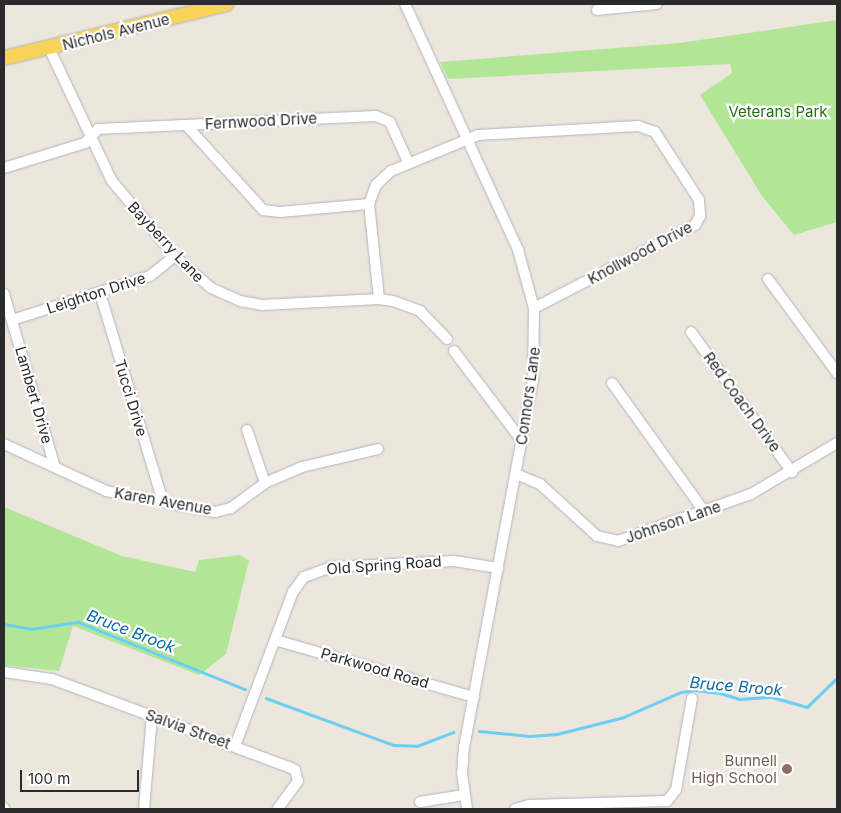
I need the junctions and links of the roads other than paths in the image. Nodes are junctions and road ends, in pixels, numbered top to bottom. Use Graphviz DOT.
graph roads {
  1 [pos="228,4"];
  2 [pos="405,4"];
  3 [pos="657,4"];
  4 [pos="597,10"];
  5 [pos="49,48"];
  6 [pos="4,58"];
  7 [pos="186,125"];
  8 [pos="90,136"];
  9 [pos="466,138"];
  10 [pos="408,162"];
  11 [pos="4,168"];
  12 [pos="369,204"];
  13 [pos="175,256"];
  14 [pos="768,279"];
  15 [pos="100,293"];
  16 [pos="4,294"];
  17 [pos="379,299"];
  18 [pos="534,308"];
  19 [pos="12,320"];
  20 [pos="691,332"];
  21 [pos="447,339"];
  22 [pos="454,351"];
  23 [pos="837,373"];
  24 [pos="612,383"];
  25 [pos="247,430"];
  26 [pos="522,441"];
  27 [pos="837,443"];
  28 [pos="4,444"];
  29 [pos="378,449"];
  30 [pos="55,467"];
  31 [pos="792,472"];
  32 [pos="516,474"];
  33 [pos="265,483"];
  34 [pos="163,502"];
  35 [pos="704,511"];
  36 [pos="498,568"];
  37 [pos="275,640"];
  38 [pos="4,672"];
  39 [pos="474,697"];
  40 [pos="692,698"];
  41 [pos="152,716"];
  42 [pos="235,746"];
  43 [pos="463,795"];
  44 [pos="420,802"];
  45 [pos="144,809"];
  46 [pos="278,809"];
  47 [pos="468,809"];
  48 [pos="515,809"];
  1 -- 5 [label="main road, Nichols Avenue"];
  2 -- 9 [label="street, Connors Lane"];
  3 -- 4 [label="street"];
  5 -- 6 [label="main road, Nichols Avenue"];
  5 -- 8 [label="street, Bayberry Lane"];
  7 -- 8 [label="street, Fernwood Drive"];
  7 -- 10 [label="street, Fernwood Drive"];
  7 -- 12 [label="street"];
  8 -- 11 [label="street"];
  8 -- 13 [label="street, Bayberry Lane"];
  9 -- 10 [label="street, Knollwood Drive"];
  9 -- 18 [label="street, Connors Lane"];
  9 -- 18 [label="street, Knollwood Drive"];
  10 -- 12 [label="street, Knollwood Drive"];
  12 -- 17 [label="street"];
  13 -- 15 [label="street, Leighton Drive"];
  13 -- 17 [label="street, Bayberry Lane"];
  14 -- 23 [label="street"];
  15 -- 19 [label="street, Leighton Drive"];
  15 -- 34 [label="street, Tucci Drive"];
  16 -- 19 [label="street, Lambert Drive"];
  17 -- 21 [label="street, Bayberry Lane"];
  18 -- 26 [label="street, Connors Lane"];
  19 -- 30 [label="street, Lambert Drive"];
  20 -- 31 [label="street, Red Coach Drive"];
  22 -- 26 [label="street"];
  24 -- 35 [label="street"];
  25 -- 33 [label="street"];
  26 -- 32 [label="street, Connors Lane"];
  27 -- 31 [label="street, Johnson Lane"];
  28 -- 30 [label="street, Karen Avenue"];
  29 -- 33 [label="street, Karen Avenue"];
  30 -- 34 [label="street, Karen Avenue"];
  31 -- 35 [label="street, Johnson Lane"];
  32 -- 35 [label="street, Johnson Lane"];
  32 -- 36 [label="street, Connors Lane"];
  33 -- 34 [label="street, Karen Avenue"];
  36 -- 37 [label="street, Old Spring Road"];
  36 -- 39 [label="street, Connors Lane"];
  37 -- 39 [label="street, Parkwood Road"];
  37 -- 42 [label="street, Old Spring Road"];
  38 -- 41 [label="street, Salvia Street"];
  39 -- 43 [label="street, Connors Lane"];
  40 -- 48 [label="street"];
  41 -- 42 [label="street, Salvia Street"];
  41 -- 45 [label="street"];
  42 -- 46 [label="street, Salvia Street"];
  43 -- 44 [label="street"];
  43 -- 47 [label="street, Connors Lane"];
}
